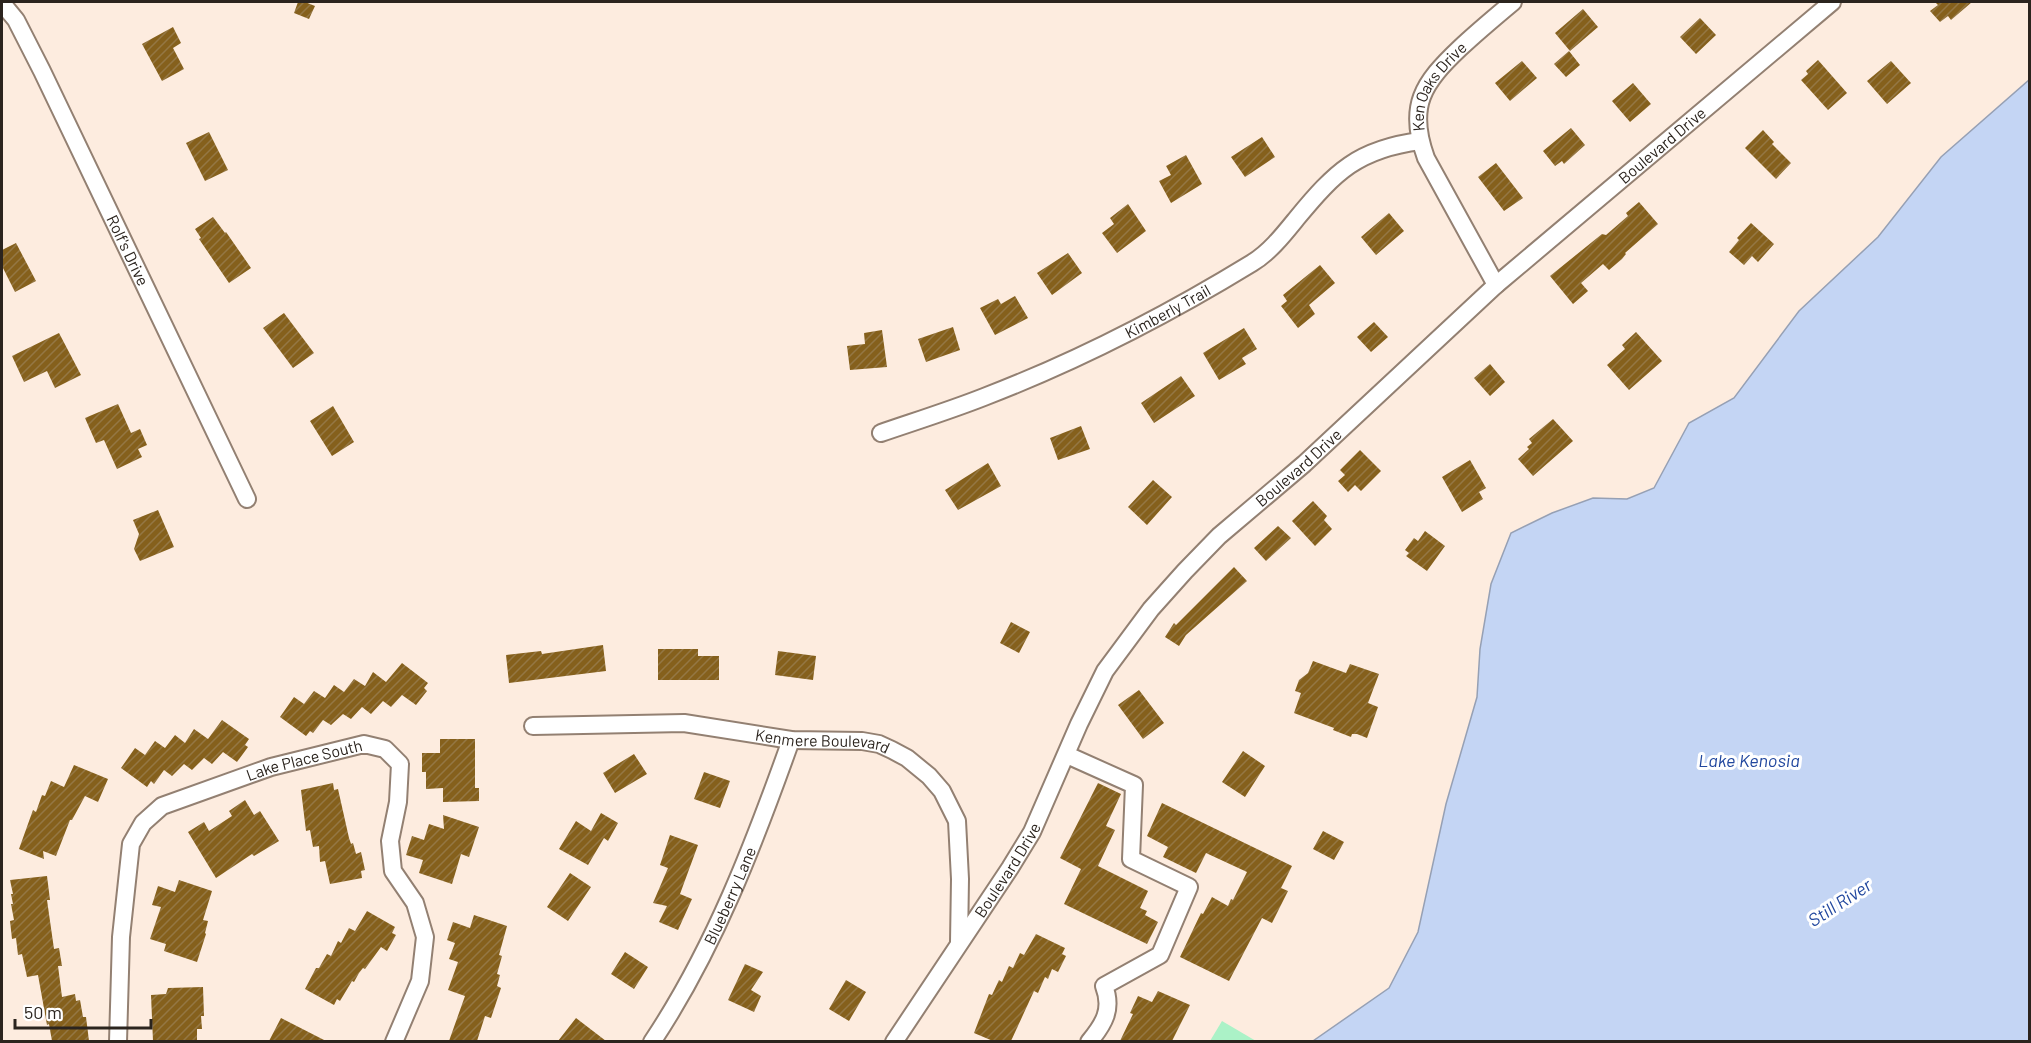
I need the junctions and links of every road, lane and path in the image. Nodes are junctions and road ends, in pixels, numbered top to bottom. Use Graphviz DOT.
graph roads {
  1 [pos="1513,2"];
  2 [pos="1832,2"];
  3 [pos="2,3"];
  4 [pos="1420,141"];
  5 [pos="1496,285"];
  6 [pos="881,433"];
  7 [pos="247,500"];
  8 [pos="533,726"];
  9 [pos="791,740"];
  10 [pos="1067,755"];
  11 [pos="959,943"];
  12 [pos="118,1041"];
  13 [pos="394,1041"];
  14 [pos="652,1041"];
  15 [pos="894,1041"];
  16 [pos="1089,1041"];
  1 -- 4 [label="street, Ken Oaks Drive"];
  2 -- 5 [label="street, Boulevard Drive"];
  3 -- 7 [label="street, Rolf's Drive"];
  4 -- 5 [label="street, Ken Oaks Drive"];
  4 -- 6 [label="street, Kimberly Trail"];
  5 -- 10 [label="street, Boulevard Drive"];
  8 -- 9 [label="street, Kenmere Boulevard"];
  9 -- 11 [label="street, Kenmere Boulevard"];
  9 -- 14 [label="street, Blueberry Lane"];
  10 -- 11 [label="street, Boulevard Drive"];
  10 -- 16 [label="street"];
  11 -- 15 [label="street, Boulevard Drive"];
  12 -- 13 [label="street, Lake Place South"];
}
